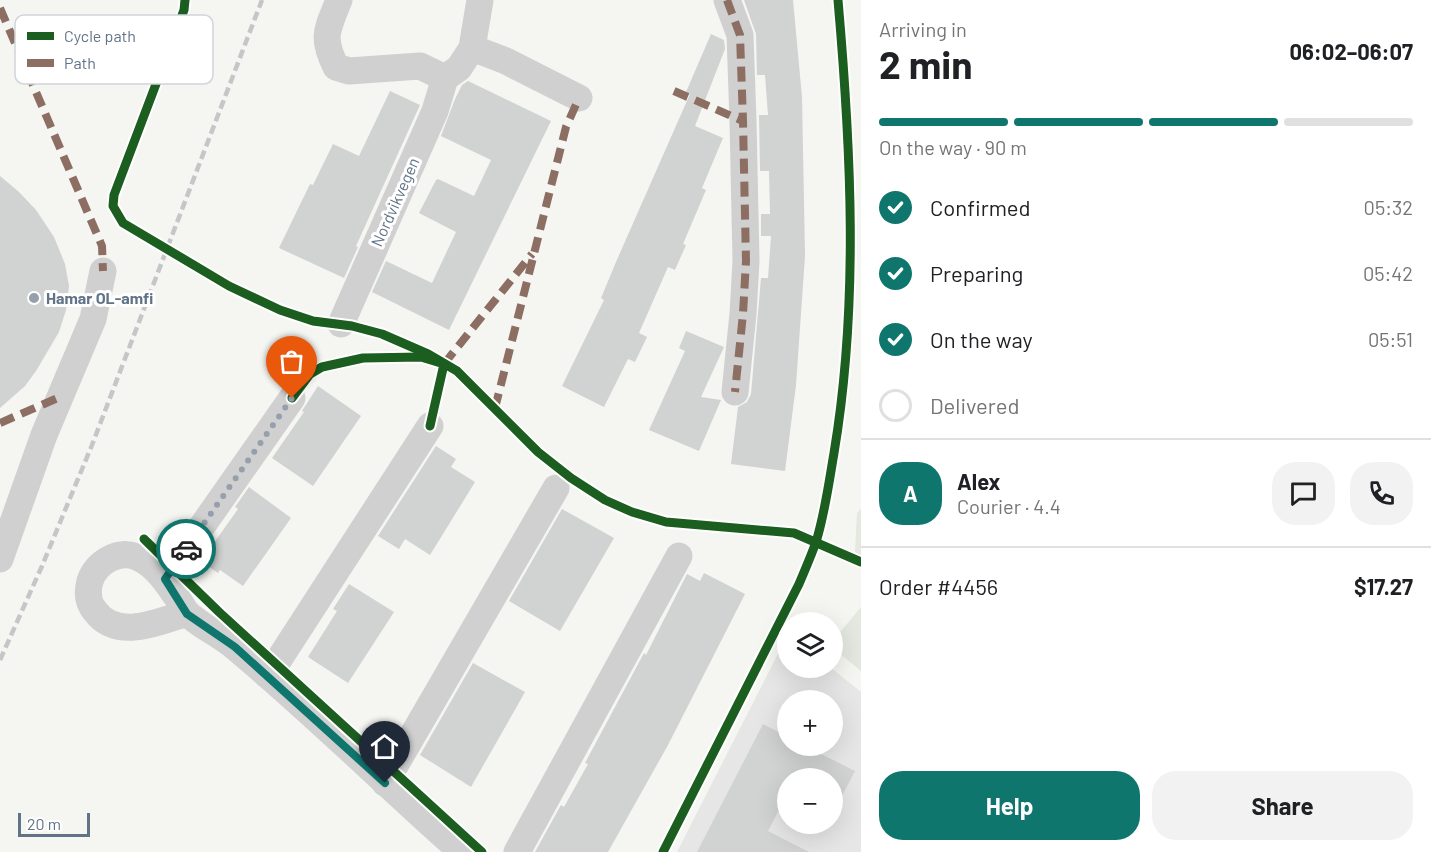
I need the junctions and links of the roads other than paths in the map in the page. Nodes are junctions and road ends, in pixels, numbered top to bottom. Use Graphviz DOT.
graph roads {
  1 [pos="339,0"];
  2 [pos="480,0"];
  3 [pos="727,0"];
  4 [pos="472,48"];
  5 [pos="445,78"];
  6 [pos="579,98"];
  7 [pos="103,271"];
  8 [pos="340,324"];
  9 [pos="735,392"];
  10 [pos="292,398"];
  11 [pos="430,426"];
  12 [pos="556,488"];
  13 [pos="679,556"];
  14 [pos="0,559"];
  15 [pos="165,579"];
  16 [pos="187,614"];
  17 [pos="267,675"];
  18 [pos="385,783"];
  19 [pos="462,852"];
  20 [pos="517,852"];
  1 -- 5 [label="street"];
  2 -- 4 [label="street, Nordvikvegen"];
  3 -- 9 [label="street"];
  4 -- 5 [label="street, Nordvikvegen"];
  4 -- 6 [label="street"];
  5 -- 8 [label="street, Nordvikvegen"];
  7 -- 14 [label="street"];
  10 -- 15 [label="street"];
  11 -- 17 [label="street"];
  12 -- 18 [label="street"];
  13 -- 20 [label="street"];
  15 -- 16 [label="street"];
  15 -- 16 [label="street"];
  16 -- 17 [label="street"];
  17 -- 18 [label="street"];
  18 -- 19 [label="street"];
}
